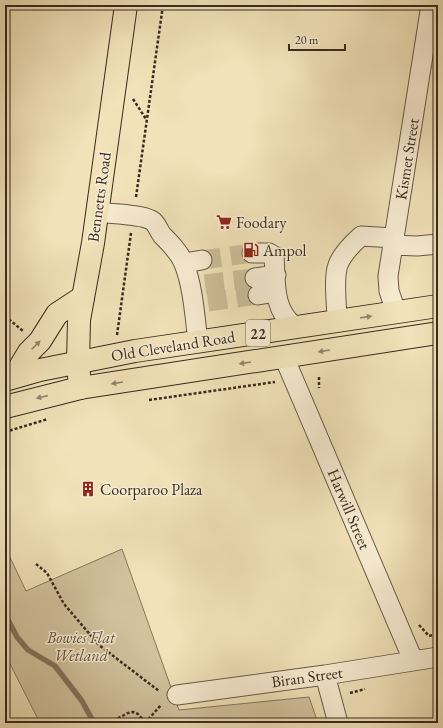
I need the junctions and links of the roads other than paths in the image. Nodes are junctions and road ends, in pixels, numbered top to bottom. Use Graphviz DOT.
graph roads {
  1 [pos="126,5"];
  2 [pos="431,5"];
  3 [pos="97,212"];
  4 [pos="393,242"];
  5 [pos="438,244"];
  6 [pos="252,253"];
  7 [pos="83,297"];
  8 [pos="438,306"];
  9 [pos="396,312"];
  10 [pos="337,321"];
  11 [pos="295,327"];
  12 [pos="438,333"];
  13 [pos="198,342"];
  14 [pos="284,357"];
  15 [pos="78,362"];
  16 [pos="10,379"];
  17 [pos="80,388"];
  18 [pos="5,407"];
  19 [pos="438,657"];
  20 [pos="413,660"];
  21 [pos="325,675"];
  22 [pos="172,696"];
  23 [pos="338,723"];
  1 -- 3 [label="main road, Bennetts Road"];
  2 -- 4 [label="street, Kismet Street"];
  3 -- 7 [label="main road, Bennetts Road"];
  3 -- 13 [label="street"];
  4 -- 5 [label="street"];
  4 -- 9 [label="street, Kismet Street"];
  4 -- 10 [label="street"];
  6 -- 11 [label="street"];
  7 -- 15 [label="main road, Bennetts Road"];
  16 -- 7 [label="main road, one-way"];
  8 -- 9 [label="main road, Old Cleveland Road / 22"];
  10 -- 9 [label="main road, Old Cleveland Road / 22, one-way"];
  10 -- 11 [label="main road, Old Cleveland Road / 22"];
  11 -- 13 [label="main road, Old Cleveland Road / 22"];
  12 -- 14 [label="main road, Old Cleveland Road / 22, one-way"];
  13 -- 15 [label="main road, Old Cleveland Road / 22"];
  14 -- 17 [label="main road, Old Cleveland Road / 22, one-way"];
  14 -- 20 [label="street, Harwill Street"];
  15 -- 16 [label="main road, Old Cleveland Road / 22"];
  15 -- 17 [label="main road, Bennetts Road"];
  17 -- 18 [label="main road, Old Cleveland Road / 22, one-way"];
  19 -- 20 [label="street, Biran Street"];
  20 -- 21 [label="street, Biran Street"];
  21 -- 22 [label="street, Biran Street"];
  21 -- 23 [label="street"];
}
